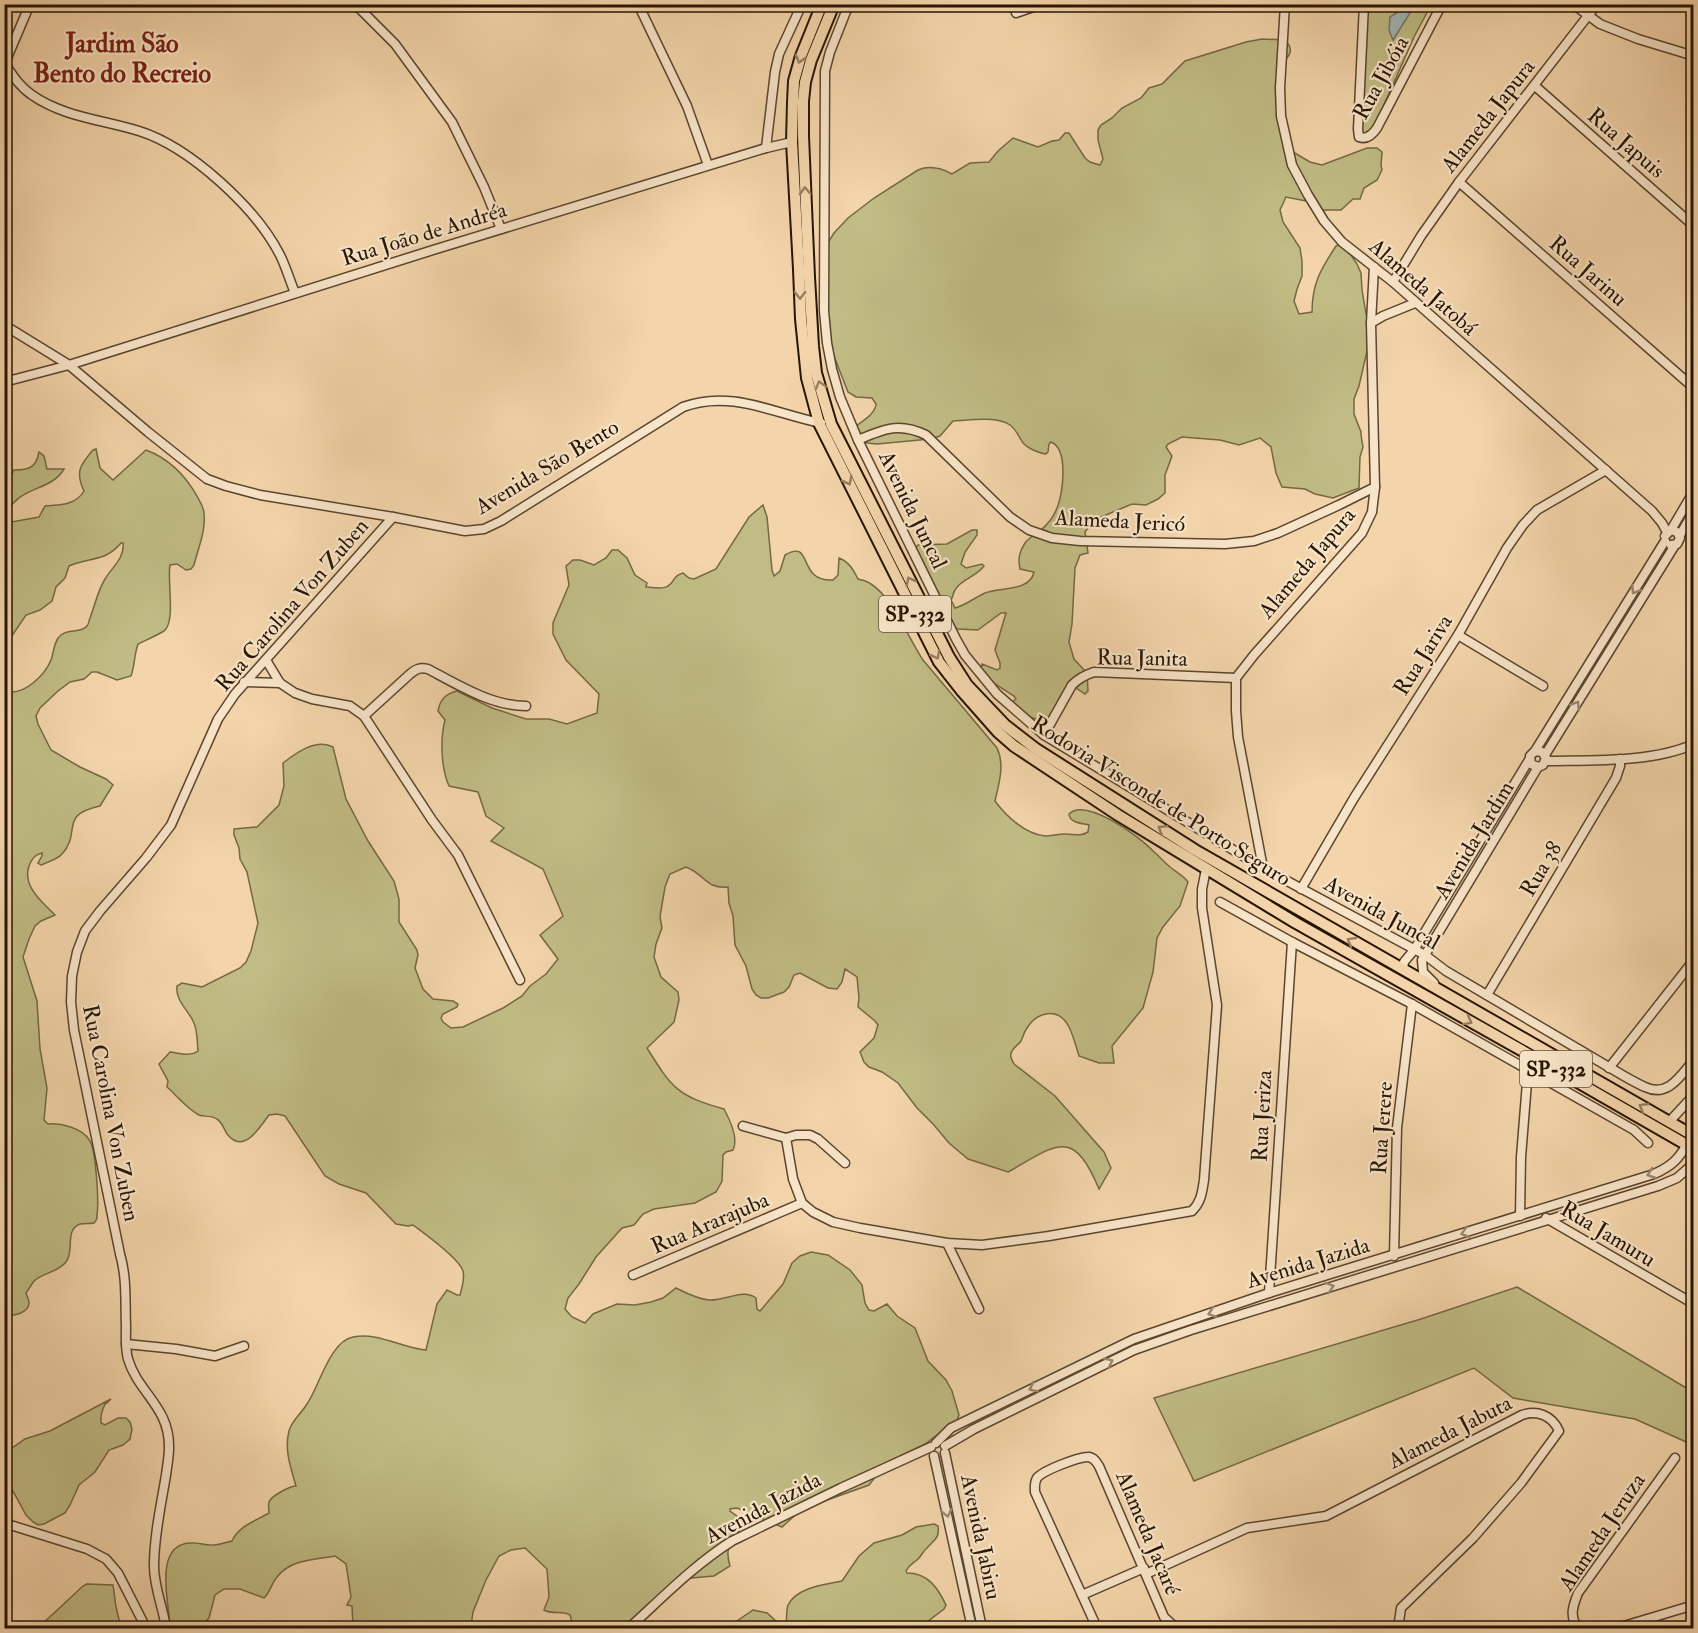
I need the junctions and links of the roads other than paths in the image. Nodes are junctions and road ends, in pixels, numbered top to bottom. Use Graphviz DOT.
graph roads {
  1 [pos="30,4"];
  2 [pos="638,4"];
  3 [pos="801,4"];
  4 [pos="822,4"];
  5 [pos="834,4"];
  6 [pos="849,4"];
  7 [pos="1042,4"];
  8 [pos="1286,4"];
  9 [pos="1364,4"];
  10 [pos="1442,4"];
  11 [pos="1573,4"];
  12 [pos="1597,4"];
  13 [pos="359,6"];
  14 [pos="1016,13"];
  15 [pos="1588,16"];
  16 [pos="1694,56"];
  17 [pos="5,64"];
  18 [pos="1535,86"];
  19 [pos="792,142"];
  20 [pos="766,148"];
  21 [pos="708,165"];
  22 [pos="1459,182"];
  23 [pos="1694,226"];
  24 [pos="501,229"];
  25 [pos="1374,267"];
  26 [pos="1393,282"];
  27 [pos="295,293"];
  28 [pos="1415,303"];
  29 [pos="1371,323"];
  30 [pos="4,325"];
  31 [pos="69,365"];
  32 [pos="4,382"];
  33 [pos="1694,388"];
  34 [pos="819,423"];
  35 [pos="831,424"];
  36 [pos="858,440"];
  37 [pos="1606,470"];
  38 [pos="1375,486"];
  39 [pos="1694,491"];
  40 [pos="1694,511"];
  41 [pos="393,517"];
  42 [pos="1668,534"];
  43 [pos="1680,535"];
  44 [pos="1675,545"];
  45 [pos="1458,635"];
  46 [pos="266,660"];
  47 [pos="1236,678"];
  48 [pos="244,682"];
  49 [pos="280,683"];
  50 [pos="1543,686"];
  51 [pos="526,706"];
  52 [pos="364,716"];
  53 [pos="1044,735"];
  54 [pos="1694,744"];
  55 [pos="1535,751"];
  56 [pos="1620,759"];
  57 [pos="1529,760"];
  58 [pos="1543,761"];
  59 [pos="1263,868"];
  60 [pos="1206,869"];
  61 [pos="1301,889"];
  62 [pos="1220,902"];
  63 [pos="1292,942"];
  64 [pos="1414,950"];
  65 [pos="1425,955"];
  66 [pos="1694,960"];
  67 [pos="1402,969"];
  68 [pos="520,980"];
  69 [pos="1440,990"];
  70 [pos="1417,992"];
  71 [pos="1487,995"];
  72 [pos="1412,1004"];
  73 [pos="1694,1060"];
  74 [pos="1609,1068"];
  75 [pos="1528,1071"];
  76 [pos="1694,1095"];
  77 [pos="1669,1122"];
  78 [pos="743,1126"];
  79 [pos="786,1138"];
  80 [pos="1691,1141"];
  81 [pos="1647,1143"];
  82 [pos="845,1163"];
  83 [pos="1692,1167"];
  84 [pos="802,1203"];
  85 [pos="1536,1211"];
  86 [pos="1520,1216"];
  87 [pos="1547,1219"];
  88 [pos="947,1244"];
  89 [pos="1393,1256"];
  90 [pos="1396,1267"];
  91 [pos="633,1275"];
  92 [pos="1269,1293"];
  93 [pos="1694,1304"];
  94 [pos="1272,1305"];
  95 [pos="979,1310"];
  96 [pos="126,1344"];
  97 [pos="244,1346"];
  98 [pos="938,1449"];
  99 [pos="1675,1458"];
  100 [pos="4,1522"];
  101 [pos="1145,1571"];
  102 [pos="1082,1595"];
  103 [pos="1694,1605"];
  104 [pos="146,1629"];
  105 [pos="166,1629"];
  106 [pos="629,1629"];
  107 [pos="972,1629"];
  108 [pos="982,1629"];
  109 [pos="1097,1629"];
  110 [pos="1176,1629"];
  111 [pos="1402,1629"];
  112 [pos="1578,1629"];
  113 [pos="1617,1629"];
  1 -- 17 [label="street"];
  2 -- 21 [label="street"];
  3 -- 20 [label="street"];
  4 -- 19 [label="main road, Rodovia Visconde de Porto Seguro / SP-332, one-way"];
  35 -- 5 [label="main road, Rodovia Visconde de Porto Seguro / SP-332, one-way"];
  6 -- 36 [label="street, Avenida Juncal"];
  7 -- 14 [label="street"];
  8 -- 25 [label="street, Alameda Jatobá"];
  9 -- 10 [label="street, Rua Jibóia"];
  11 -- 15 [label="street"];
  12 -- 15 [label="street, Alameda Japura"];
  13 -- 24 [label="street"];
  15 -- 16 [label="street"];
  15 -- 18 [label="street, Alameda Japura"];
  17 -- 27 [label="street"];
  18 -- 22 [label="street, Alameda Japura"];
  18 -- 23 [label="street, Rua Japuis"];
  19 -- 20 [label="street, Rua João de Andréa"];
  19 -- 34 [label="main road, Rodovia Visconde de Porto Seguro / SP-332, one-way"];
  20 -- 21 [label="street, Rua João de Andréa"];
  21 -- 24 [label="street, Rua João de Andréa"];
  22 -- 26 [label="street, Alameda Japura"];
  22 -- 33 [label="street, Rua Jarinu"];
  24 -- 27 [label="street, Rua João de Andréa"];
  25 -- 26 [label="street, Alameda Jatobá"];
  25 -- 29 [label="street, Alameda Japura"];
  26 -- 28 [label="street, Alameda Jatobá"];
  27 -- 31 [label="street, Rua João de Andréa"];
  28 -- 29 [label="street"];
  28 -- 37 [label="street, Alameda Jatobá"];
  29 -- 38 [label="street, Alameda Japura"];
  30 -- 31 [label="street, Avenida São Bento"];
  31 -- 32 [label="street, Rua João de Andréa"];
  31 -- 41 [label="street, Avenida São Bento"];
  34 -- 35 [label="street, Avenida São Bento"];
  34 -- 41 [label="street, Avenida São Bento"];
  34 -- 60 [label="main road, Rodovia Visconde de Porto Seguro / SP-332, one-way"];
  67 -- 35 [label="main road, Rodovia Visconde de Porto Seguro / SP-332, one-way"];
  36 -- 38 [label="street, Alameda Jericó"];
  36 -- 53 [label="street, Avenida Juncal"];
  37 -- 42 [label="street, Alameda Jatobá"];
  37 -- 45 [label="street, Rua Jariva"];
  38 -- 47 [label="street, Alameda Japura"];
  39 -- 42 [label="street"];
  40 -- 43 [label="street"];
  41 -- 46 [label="street, Rua Carolina Von Zuben"];
  42 -- 43 [label="street"];
  42 -- 44 [label="street"];
  42 -- 55 [label="street, one-way"];
  43 -- 44 [label="street"];
  58 -- 44 [label="street, Avenida Jardim, one-way"];
  45 -- 50 [label="street"];
  45 -- 61 [label="street, Rua Jariva"];
  46 -- 48 [label="street, Rua Carolina Von Zuben"];
  46 -- 49 [label="street"];
  47 -- 53 [label="street, Rua Janita"];
  47 -- 59 [label="street"];
  48 -- 49 [label="street"];
  48 -- 96 [label="street, Rua Carolina Von Zuben"];
  49 -- 52 [label="street"];
  51 -- 52 [label="street"];
  52 -- 68 [label="street"];
  53 -- 59 [label="street, Avenida Juncal"];
  54 -- 56 [label="street"];
  55 -- 57 [label="street, Avenida Jardim"];
  55 -- 58 [label="street"];
  56 -- 58 [label="street"];
  56 -- 71 [label="street, Rua 38"];
  57 -- 58 [label="street"];
  57 -- 64 [label="street, Avenida Jardim"];
  58 -- 65 [label="street, Avenida Jardim"];
  59 -- 61 [label="street, Avenida Juncal"];
  60 -- 70 [label="main road, Rodovia Visconde de Porto Seguro / SP-332"];
  60 -- 88 [label="street"];
  61 -- 64 [label="street, Avenida Juncal"];
  62 -- 63 [label="street"];
  63 -- 72 [label="street"];
  63 -- 92 [label="street, Rua Jeriza"];
  64 -- 65 [label="street, Avenida Juncal"];
  64 -- 67 [label="street, Avenida Jardim"];
  65 -- 69 [label="street"];
  65 -- 71 [label="street, Avenida Juncal"];
  66 -- 74 [label="street"];
  67 -- 69 [label="main road, Rodovia Visconde de Porto Seguro / SP-332"];
  67 -- 70 [label="main road"];
  77 -- 69 [label="main road, SP-332, one-way"];
  70 -- 80 [label="main road, SP-332, one-way"];
  71 -- 74 [label="street, Avenida Juncal"];
  72 -- 75 [label="street"];
  72 -- 89 [label="street, Rua Jerere"];
  73 -- 74 [label="street, Avenida Juncal"];
  75 -- 81 [label="street"];
  75 -- 86 [label="street"];
  76 -- 77 [label="street"];
  77 -- 80 [label="main road, SP-332"];
  78 -- 79 [label="street"];
  79 -- 82 [label="street"];
  79 -- 84 [label="street"];
  80 -- 85 [label="street, Avenida Jazida, one-way"];
  83 -- 87 [label="street, Avenida Jazida"];
  84 -- 88 [label="street"];
  84 -- 91 [label="street, Rua Ararajuba"];
  85 -- 86 [label="street, Avenida Jazida"];
  85 -- 87 [label="street, Rua Jamuru"];
  86 -- 89 [label="street, Avenida Jazida, one-way"];
  87 -- 90 [label="street, Avenida Jazida"];
  87 -- 93 [label="street, Rua Jamuru"];
  88 -- 95 [label="street"];
  89 -- 90 [label="street, Rua Jerere"];
  89 -- 92 [label="street, Avenida Jazida"];
  94 -- 90 [label="street, Avenida Jazida, one-way"];
  92 -- 94 [label="street, Rua Jeriza"];
  92 -- 98 [label="street, Avenida Jazida, one-way"];
  98 -- 94 [label="street, Avenida Jazida, one-way"];
  96 -- 97 [label="street"];
  96 -- 105 [label="street, Rua Carolina Von Zuben"];
  98 -- 106 [label="street, Avenida Jazida"];
  98 -- 107 [label="street, Avenida Jabiru, one-way"];
  98 -- 108 [label="street, Avenida Jabiru"];
  99 -- 112 [label="street, Alameda Jeruza"];
  100 -- 104 [label="street"];
  101 -- 102 [label="street"];
  101 -- 102 [label="street, Alameda Jacaré"];
  101 -- 110 [label="street, Alameda Jacaré"];
  101 -- 111 [label="street, Alameda Jabuta"];
  102 -- 109 [label="street, Alameda Jacaré"];
  103 -- 113 [label="street"];
}
